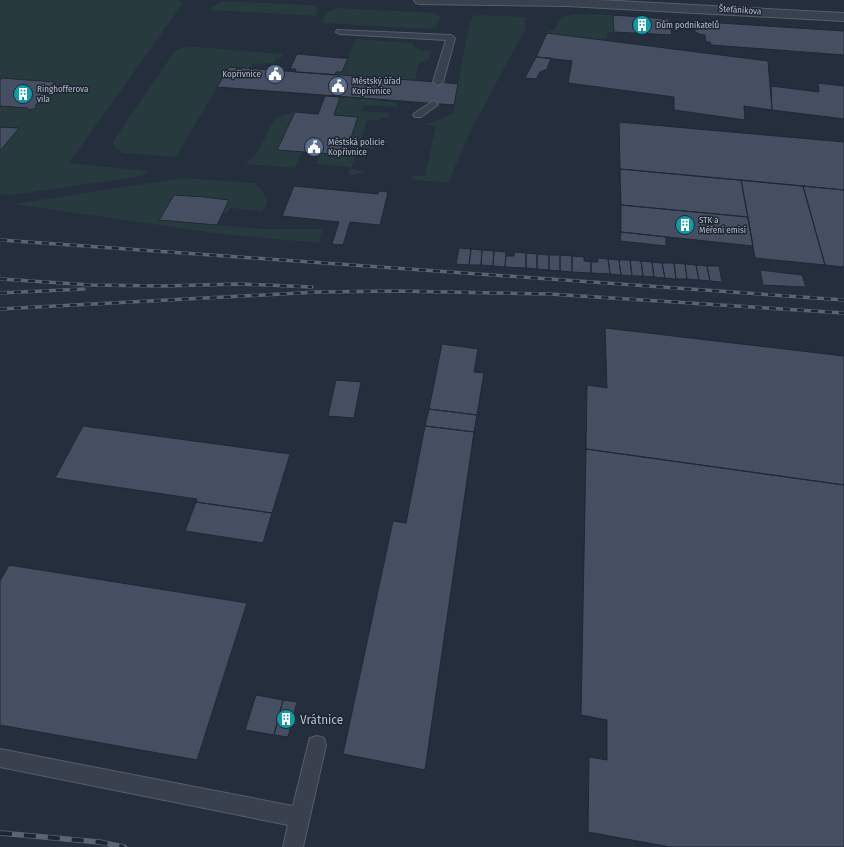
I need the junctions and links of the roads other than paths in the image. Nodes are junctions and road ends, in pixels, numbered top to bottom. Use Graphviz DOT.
graph roads {
  1 [pos="420,0"];
  2 [pos="844,17"];
  3 [pos="340,32"];
  4 [pos="438,82"];
  5 [pos="433,104"];
  6 [pos="418,115"];
  7 [pos="317,745"];
  8 [pos="0,758"];
  9 [pos="300,817"];
  10 [pos="293,847"];
  1 -- 2 [label="street, Štefánikova"];
  3 -- 4 [label="lane"];
  5 -- 6 [label="lane"];
  7 -- 9 [label="lane"];
  8 -- 9 [label="lane"];
  9 -- 10 [label="lane"];
}
